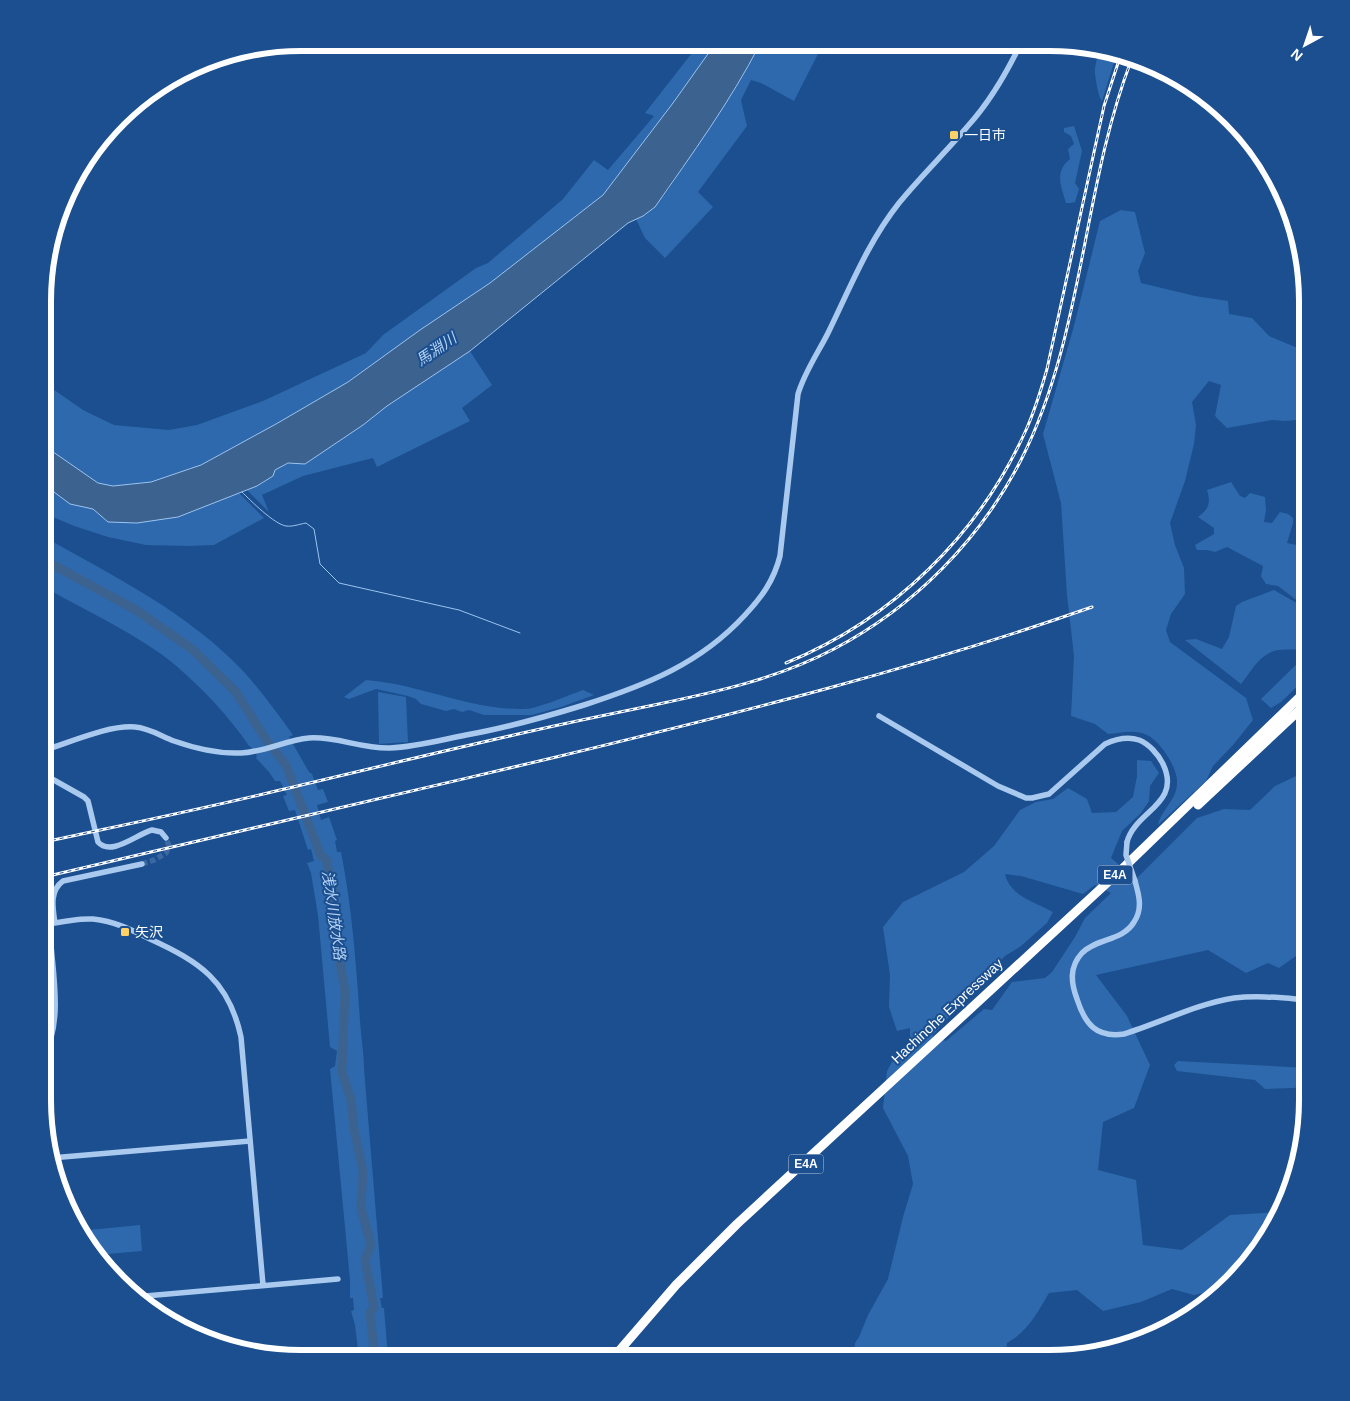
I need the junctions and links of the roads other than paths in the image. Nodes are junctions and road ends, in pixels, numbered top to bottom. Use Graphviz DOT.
graph roads {
  1 [pos="1016,51"];
  2 [pos="1299,698"];
  3 [pos="1299,710"];
  4 [pos="879,716"];
  5 [pos="51,748"];
  6 [pos="51,778"];
  7 [pos="166,838"];
  8 [pos="142,864"];
  9 [pos="55,923"];
  10 [pos="51,924"];
  11 [pos="51,945"];
  12 [pos="1299,1000"];
  13 [pos="51,1039"];
  14 [pos="920,1057"];
  15 [pos="250,1141"];
  16 [pos="58,1157"];
  17 [pos="700,1263"];
  18 [pos="338,1279"];
  19 [pos="263,1286"];
  20 [pos="146,1296"];
  21 [pos="620,1350"];
  22 [pos="625,1350"];
  1 -- 5 [label="street"];
  2 -- 14 [label="highway, Hachinohe Expressway / E4A"];
  3 -- 14 [label="highway, Hachinohe Expressway / E4A"];
  4 -- 12 [label="street, bridge"];
  6 -- 7 [label="street"];
  8 -- 9 [label="street"];
  9 -- 10 [label="street"];
  9 -- 15 [label="street"];
  11 -- 13 [label="street"];
  14 -- 17 [label="highway, Hachinohe Expressway / E4A"];
  15 -- 16 [label="street"];
  15 -- 19 [label="street"];
  17 -- 21 [label="highway, Hachinohe Expressway / E4A"];
  17 -- 22 [label="highway, Hachinohe Expressway / E4A"];
  18 -- 19 [label="street"];
  19 -- 20 [label="street"];
}
